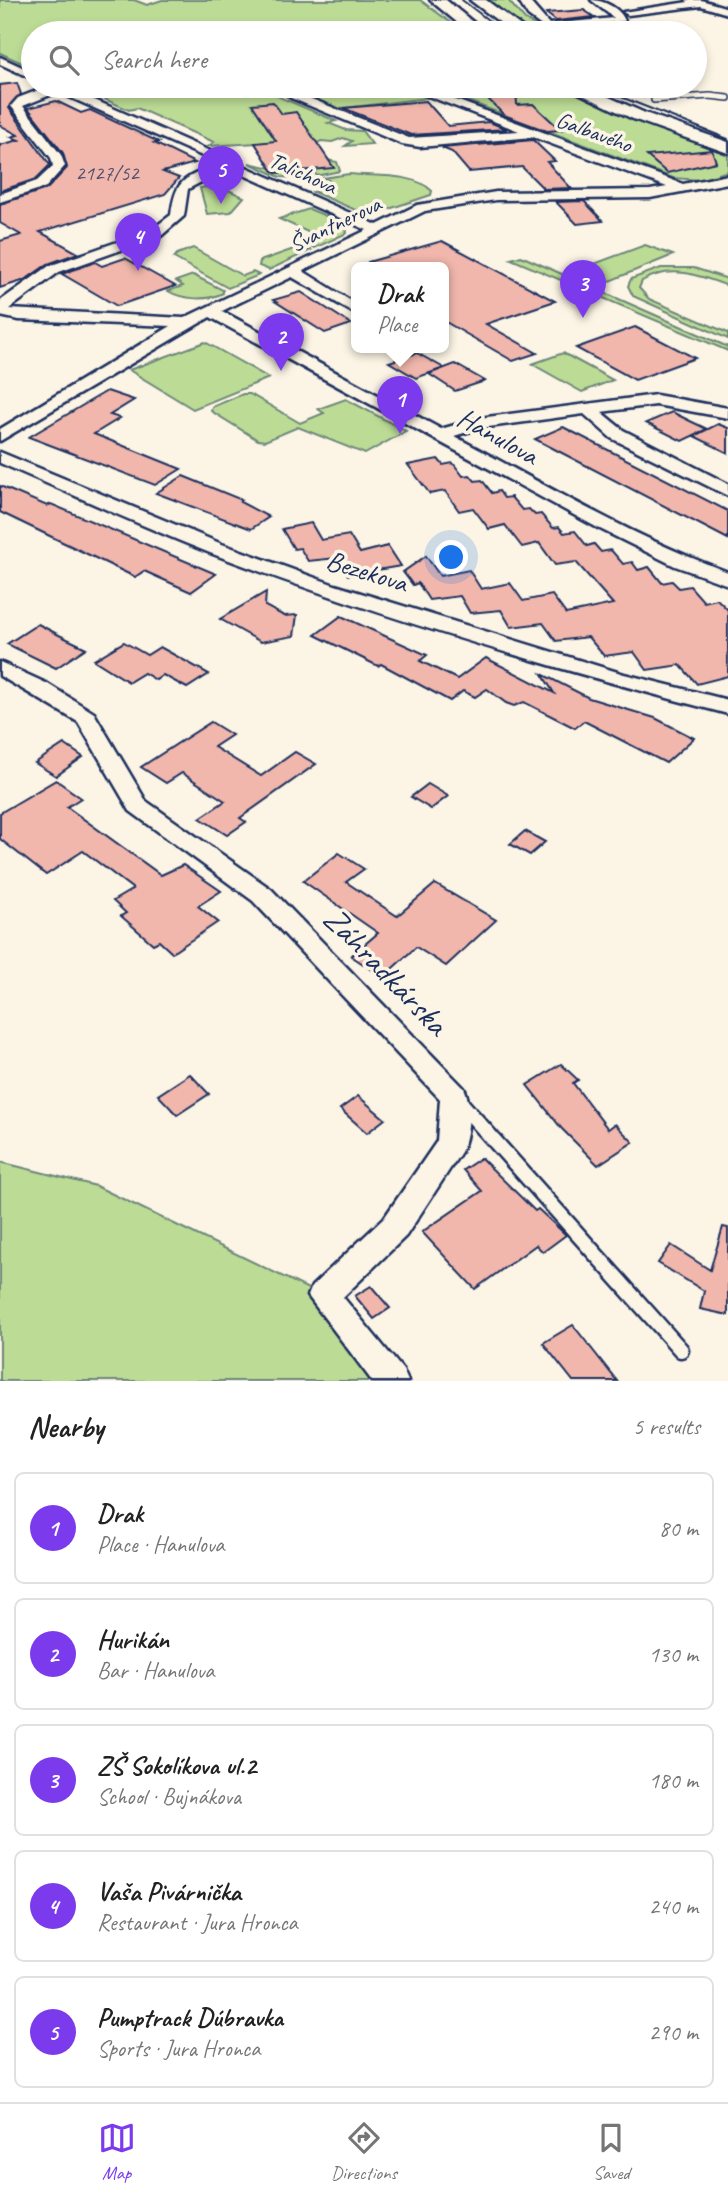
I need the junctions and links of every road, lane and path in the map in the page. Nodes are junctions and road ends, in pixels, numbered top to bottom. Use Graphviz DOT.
graph roads {
  1 [pos="437,0"];
  2 [pos="477,0"];
  3 [pos="523,0"];
  4 [pos="596,0"];
  5 [pos="694,2"];
  6 [pos="728,11"];
  7 [pos="628,12"];
  8 [pos="464,21"];
  9 [pos="506,21"];
  10 [pos="540,21"];
  11 [pos="620,21"];
  12 [pos="0,60"];
  13 [pos="21,70"];
  14 [pos="728,91"];
  15 [pos="712,93"];
  16 [pos="707,94"];
  17 [pos="27,98"];
  18 [pos="81,98"];
  19 [pos="300,98"];
  20 [pos="440,98"];
  21 [pos="599,98"];
  22 [pos="650,98"];
  23 [pos="656,98"];
  24 [pos="693,98"];
  25 [pos="728,98"];
  26 [pos="686,113"];
  27 [pos="535,133"];
  28 [pos="728,148"];
  29 [pos="228,163"];
  30 [pos="728,179"];
  31 [pos="687,189"];
  32 [pos="0,198"];
  33 [pos="376,229"];
  34 [pos="291,270"];
  35 [pos="351,307"];
  36 [pos="0,310"];
  37 [pos="209,310"];
  38 [pos="186,323"];
  39 [pos="585,407"];
  40 [pos="728,413"];
  41 [pos="440,435"];
  42 [pos="0,436"];
  43 [pos="0,457"];
  44 [pos="728,491"];
  45 [pos="728,579"];
  46 [pos="0,668"];
  47 [pos="728,707"];
  48 [pos="454,1096"];
  49 [pos="681,1350"];
  50 [pos="392,1381"];
  1 -- 8 [label="main road"];
  2 -- 9 [label="main road"];
  3 -- 10 [label="street"];
  4 -- 11 [label="street"];
  5 -- 6 [label="street"];
  5 -- 7 [label="street"];
  12 -- 13 [label="street"];
  14 -- 15 [label="lane"];
  15 -- 16 [label="lane"];
  15 -- 25 [label="lane"];
  17 -- 32 [label="street"];
  18 -- 29 [label="street, Talichova"];
  19 -- 27 [label="street"];
  20 -- 27 [label="street, Galbavého"];
  21 -- 28 [label="main road"];
  22 -- 26 [label="main road"];
  23 -- 24 [label="lane"];
  27 -- 31 [label="street, Galbavého"];
  29 -- 33 [label="street, Talichova"];
  29 -- 36 [label="street"];
  30 -- 31 [label="street, Švantnerova"];
  31 -- 33 [label="street, Švantnerova"];
  33 -- 34 [label="street, Švantnerova"];
  34 -- 35 [label="street"];
  34 -- 37 [label="street, Švantnerova"];
  36 -- 38 [label="street"];
  37 -- 38 [label="street, Švantnerova"];
  37 -- 41 [label="street, Hanulova"];
  38 -- 42 [label="street, Švantnerova"];
  39 -- 40 [label="street"];
  39 -- 41 [label="street"];
  39 -- 44 [label="street"];
  41 -- 45 [label="street, Hanulova"];
  43 -- 47 [label="street, Bezekova"];
  46 -- 48 [label="street, Záhradkárska"];
  48 -- 49 [label="lane"];
  48 -- 50 [label="street"];
}
